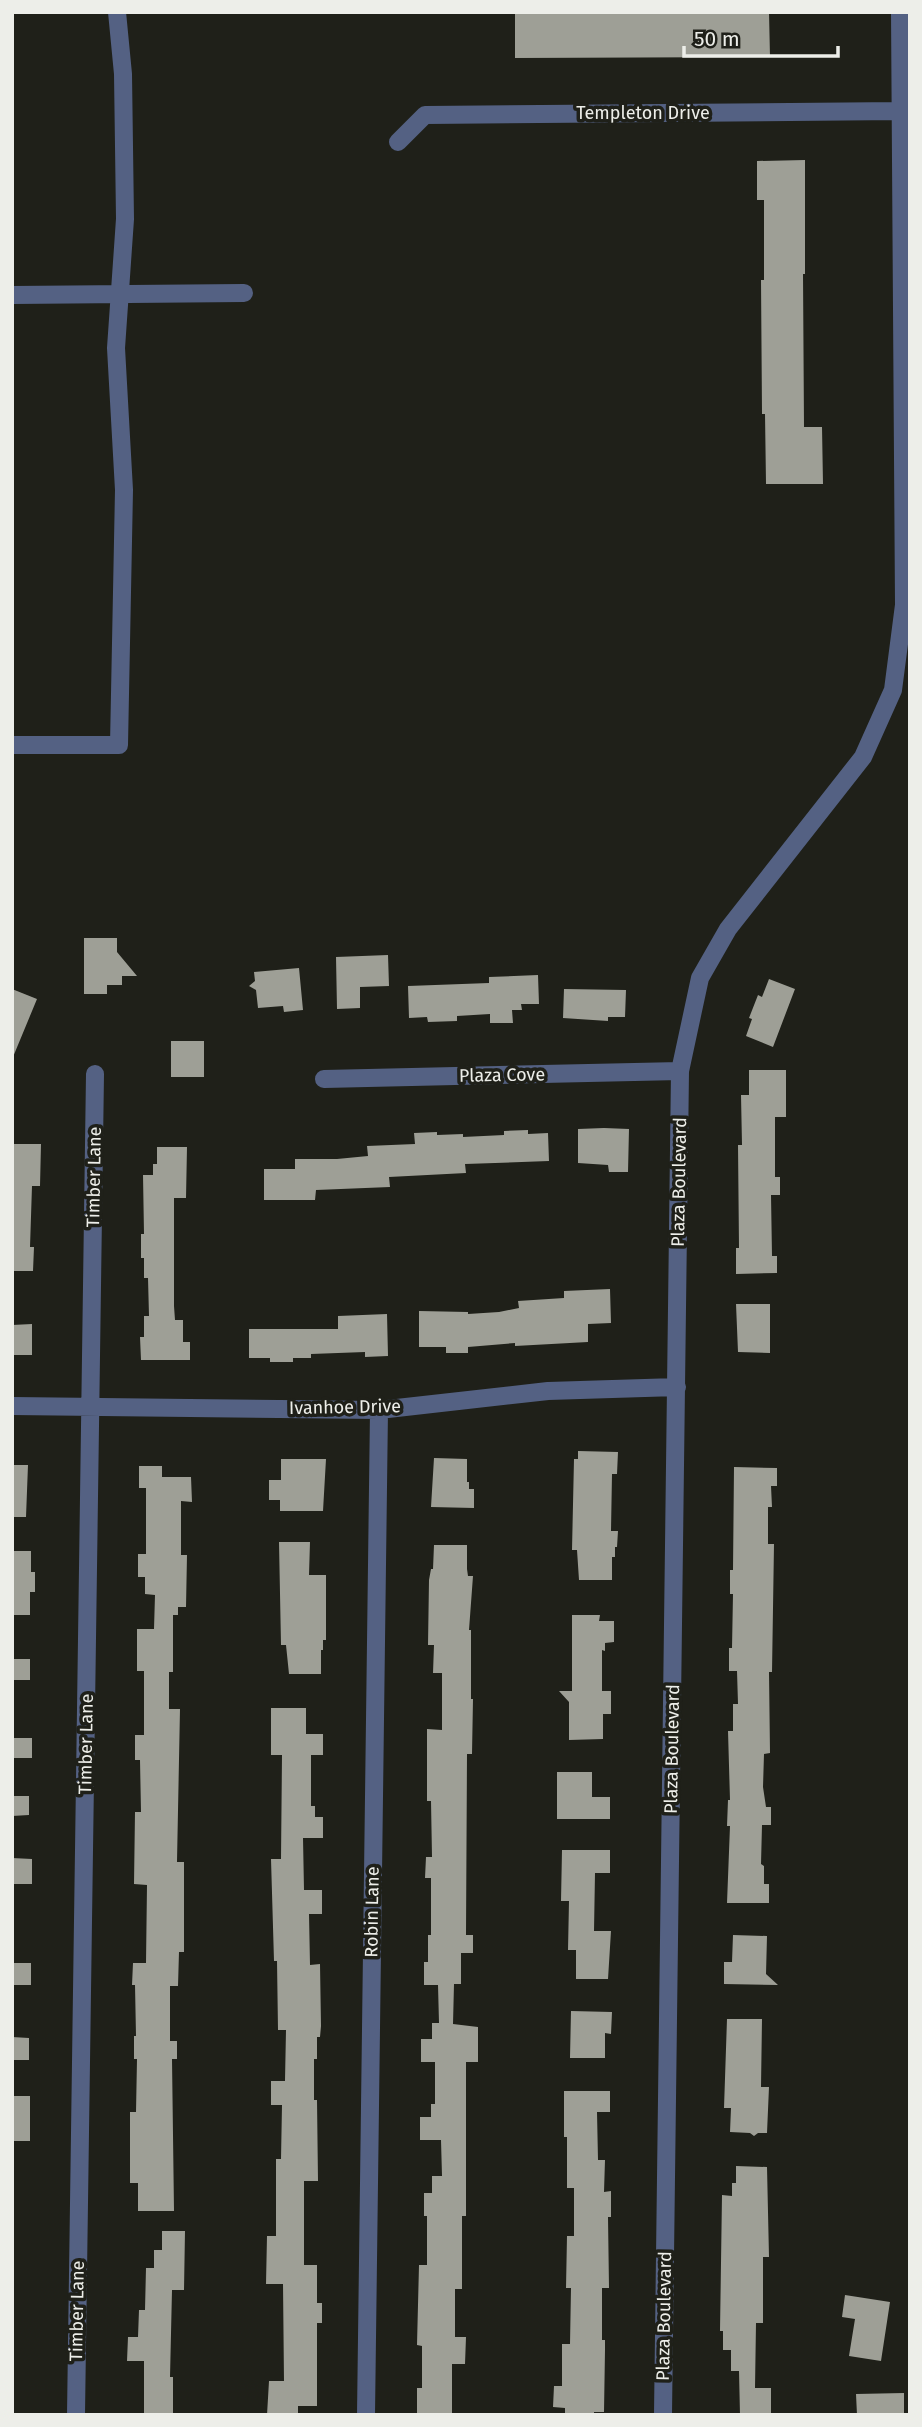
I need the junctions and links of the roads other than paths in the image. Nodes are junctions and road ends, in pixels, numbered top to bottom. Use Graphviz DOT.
graph roads {
  1 [pos="117,12"];
  2 [pos="900,12"];
  3 [pos="900,111"];
  4 [pos="398,142"];
  5 [pos="244,293"];
  6 [pos="120,294"];
  7 [pos="12,295"];
  8 [pos="12,745"];
  9 [pos="680,1071"];
  10 [pos="94,1074"];
  11 [pos="324,1080"];
  12 [pos="677,1387"];
  13 [pos="12,1406"];
  14 [pos="92,1406"];
  15 [pos="379,1410"];
  16 [pos="76,2415"];
  17 [pos="366,2415"];
  18 [pos="663,2415"];
  1 -- 6 [label="street"];
  2 -- 3 [label="street, Plaza Boulevard"];
  3 -- 4 [label="street, Templeton Drive"];
  3 -- 9 [label="street, Plaza Boulevard"];
  5 -- 6 [label="street"];
  6 -- 7 [label="street"];
  6 -- 8 [label="street"];
  9 -- 11 [label="street, Plaza Cove"];
  9 -- 12 [label="street, Plaza Boulevard"];
  10 -- 14 [label="street, Timber Lane"];
  12 -- 15 [label="street, Ivanhoe Drive"];
  12 -- 18 [label="street, Plaza Boulevard"];
  13 -- 14 [label="street, Ivanhoe Drive"];
  14 -- 15 [label="street, Ivanhoe Drive"];
  14 -- 16 [label="street, Timber Lane"];
  15 -- 17 [label="street, Robin Lane"];
}
